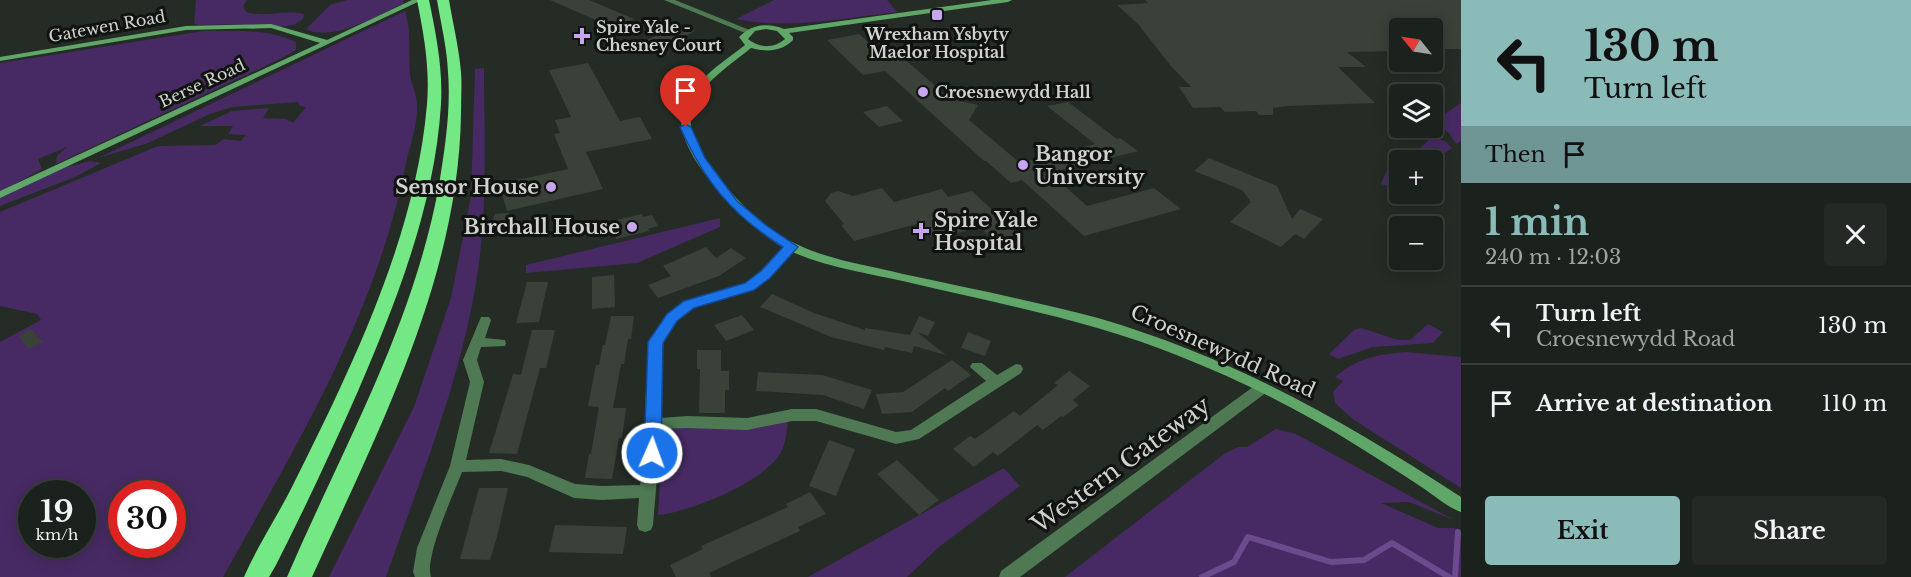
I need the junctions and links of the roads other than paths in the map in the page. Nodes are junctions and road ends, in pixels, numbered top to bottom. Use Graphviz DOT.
graph roads {
  1 [pos="668,0"];
  2 [pos="1008,0"];
  3 [pos="443,3"];
  4 [pos="423,5"];
  5 [pos="748,31"];
  6 [pos="784,32"];
  7 [pos="326,42"];
  8 [pos="750,45"];
  9 [pos="0,59"];
  10 [pos="0,195"];
  11 [pos="791,247"];
  12 [pos="485,320"];
  13 [pos="476,342"];
  14 [pos="500,343"];
  15 [pos="977,367"];
  16 [pos="1016,369"];
  17 [pos="997,382"];
  18 [pos="1262,388"];
  19 [pos="653,424"];
  20 [pos="458,466"];
  21 [pos="646,491"];
  22 [pos="1461,505"];
  23 [pos="645,525"];
  24 [pos="256,577"];
  25 [pos="299,577"];
  26 [pos="423,577"];
  27 [pos="1007,577"];
  1 -- 5 [label="street"];
  2 -- 6 [label="street"];
  3 -- 25 [label="highway"];
  4 -- 7 [label="street, Berse Road"];
  4 -- 24 [label="highway"];
  5 -- 6 [label="street"];
  5 -- 8 [label="street"];
  6 -- 8 [label="street"];
  7 -- 9 [label="street, Gatewen Road"];
  7 -- 10 [label="street, Berse Road"];
  8 -- 11 [label="street, Croesnewydd Road"];
  11 -- 18 [label="street, Croesnewydd Road"];
  11 -- 19 [label="street"];
  12 -- 13 [label="street"];
  13 -- 14 [label="street"];
  13 -- 20 [label="street"];
  15 -- 17 [label="street"];
  16 -- 17 [label="street"];
  17 -- 19 [label="street"];
  18 -- 22 [label="street, Croesnewydd Road"];
  18 -- 27 [label="street, Western Gateway"];
  19 -- 21 [label="street"];
  20 -- 21 [label="street"];
  20 -- 26 [label="street"];
  21 -- 23 [label="street"];
}
